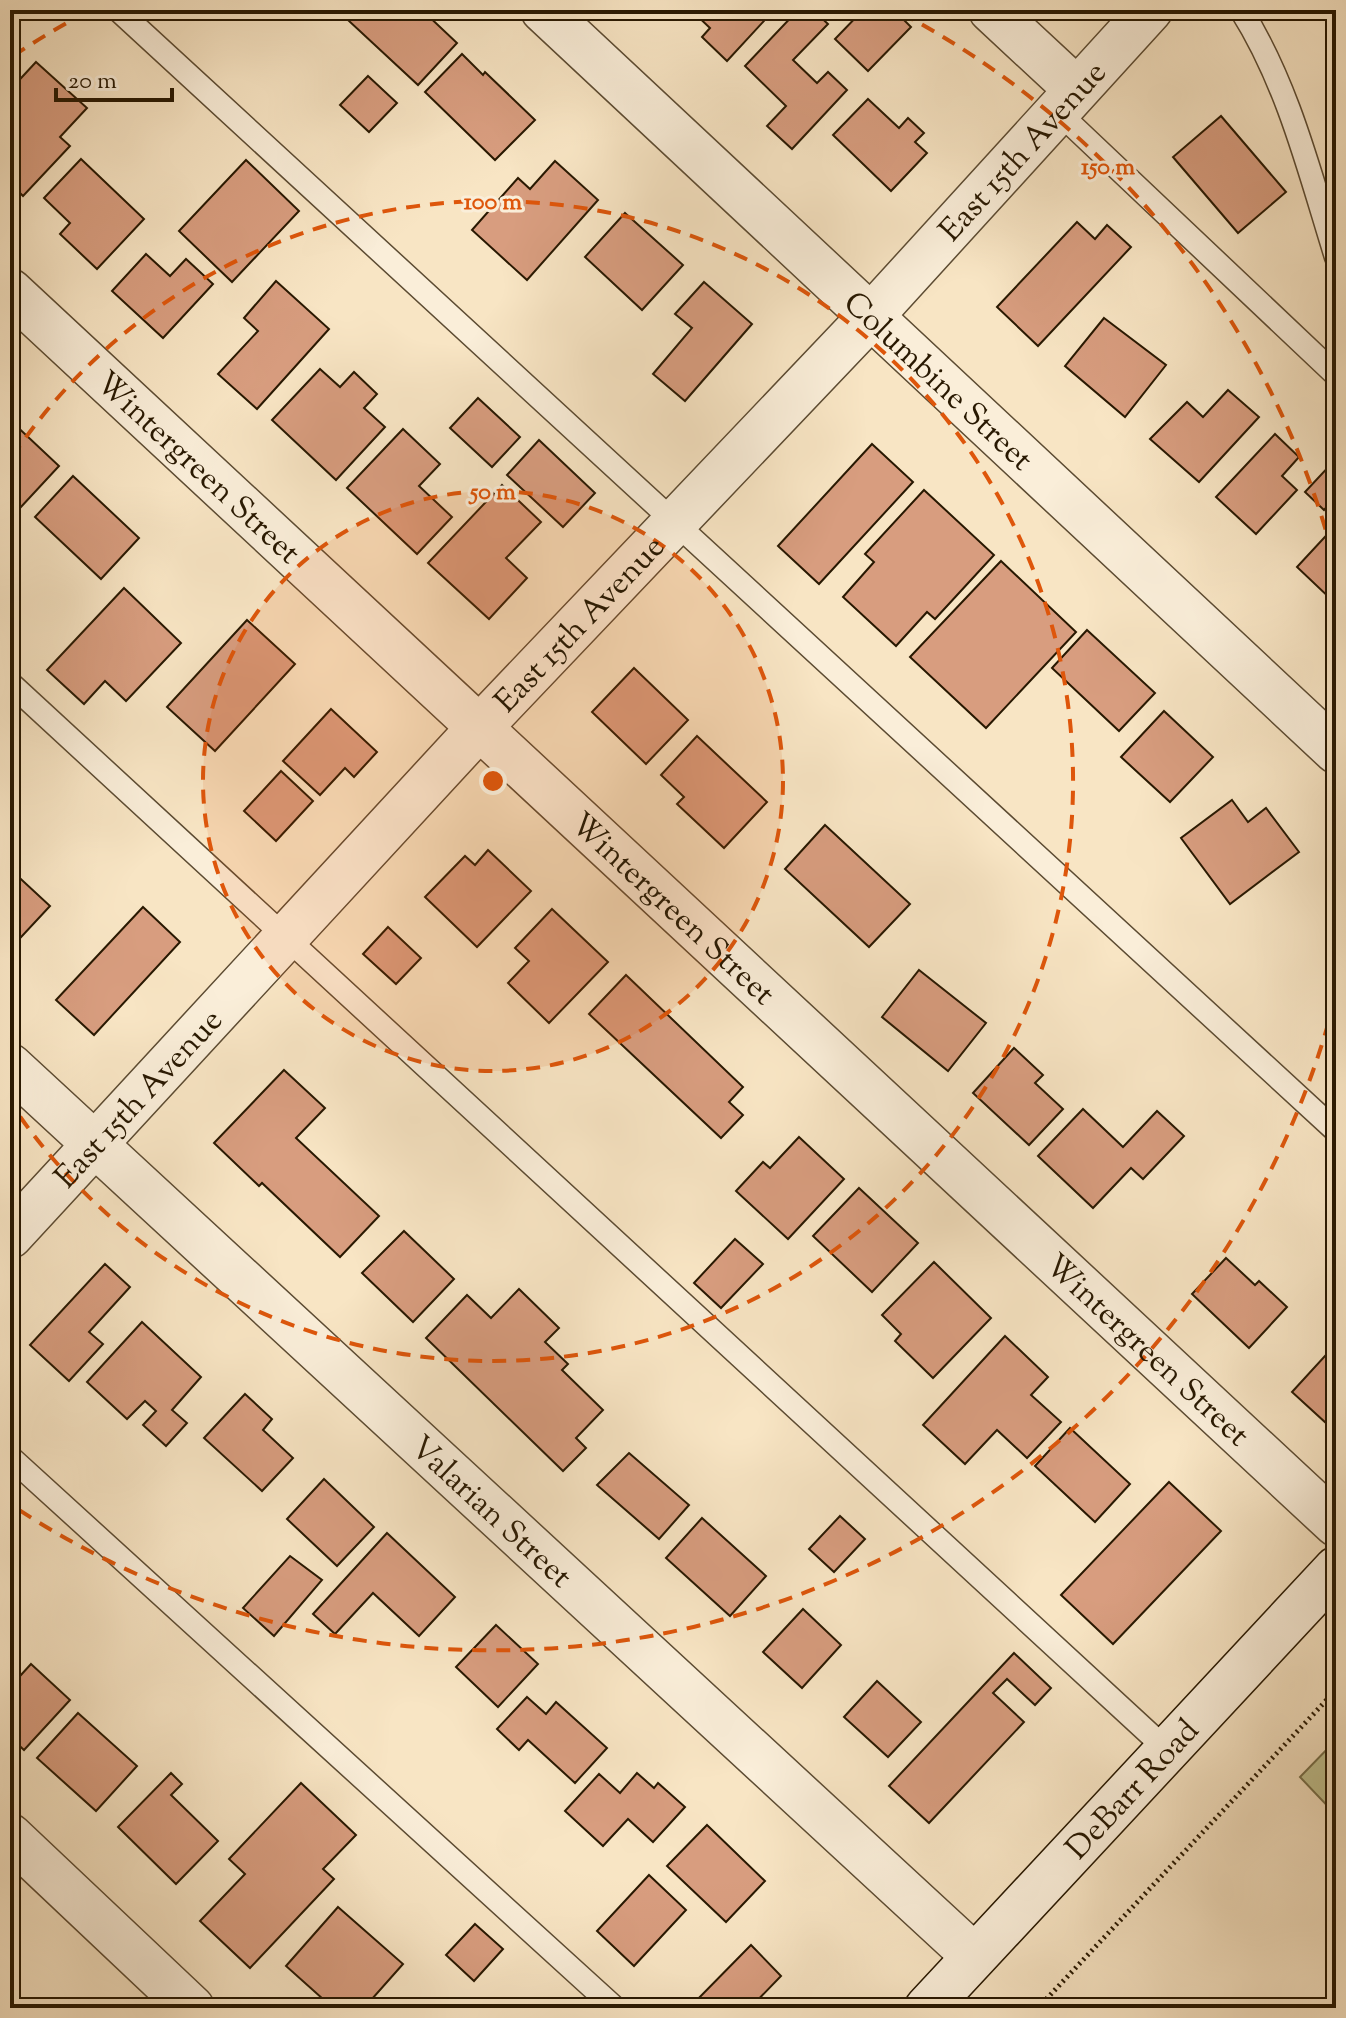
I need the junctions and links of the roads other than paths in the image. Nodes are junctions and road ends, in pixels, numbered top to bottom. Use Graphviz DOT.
graph roads {
  1 [pos="118,10"];
  2 [pos="543,10"];
  3 [pos="991,10"];
  4 [pos="1150,10"];
  5 [pos="1241,10"];
  6 [pos="1066,100"];
  7 [pos="1336,257"];
  8 [pos="10,291"];
  9 [pos="872,315"];
  10 [pos="1336,375"];
  11 [pos="675,522"];
  12 [pos="10,683"];
  13 [pos="479,728"];
  14 [pos="1336,751"];
  15 [pos="285,937"];
  16 [pos="10,1066"];
  17 [pos="1336,1131"];
  18 [pos="93,1144"];
  19 [pos="10,1236"];
  20 [pos="10,1457"];
  21 [pos="1336,1524"];
  22 [pos="1336,1569"];
  23 [pos="1166,1749"];
  24 [pos="10,1836"];
  25 [pos="974,1956"];
  26 [pos="192,2008"];
  27 [pos="615,2008"];
  28 [pos="927,2008"];
  1 -- 11 [label="lane"];
  2 -- 9 [label="street, Columbine Street"];
  3 -- 6 [label="street"];
  4 -- 6 [label="street, East 15th Avenue"];
  5 -- 7 [label="lane"];
  6 -- 9 [label="street, East 15th Avenue"];
  6 -- 10 [label="lane"];
  8 -- 13 [label="street, Wintergreen Street"];
  9 -- 11 [label="street, East 15th Avenue"];
  9 -- 14 [label="street, Columbine Street"];
  11 -- 13 [label="street, East 15th Avenue"];
  11 -- 17 [label="lane"];
  12 -- 15 [label="lane"];
  13 -- 15 [label="street, East 15th Avenue"];
  13 -- 21 [label="street, Wintergreen Street"];
  15 -- 18 [label="street, East 15th Avenue"];
  15 -- 23 [label="lane"];
  16 -- 18 [label="street, Valarian Street"];
  18 -- 19 [label="street, East 15th Avenue"];
  18 -- 25 [label="street, Valarian Street"];
  20 -- 27 [label="lane"];
  22 -- 23 [label="street, DeBarr Road"];
  23 -- 25 [label="street, DeBarr Road"];
  24 -- 26 [label="street"];
  25 -- 28 [label="street, DeBarr Road"];
}
